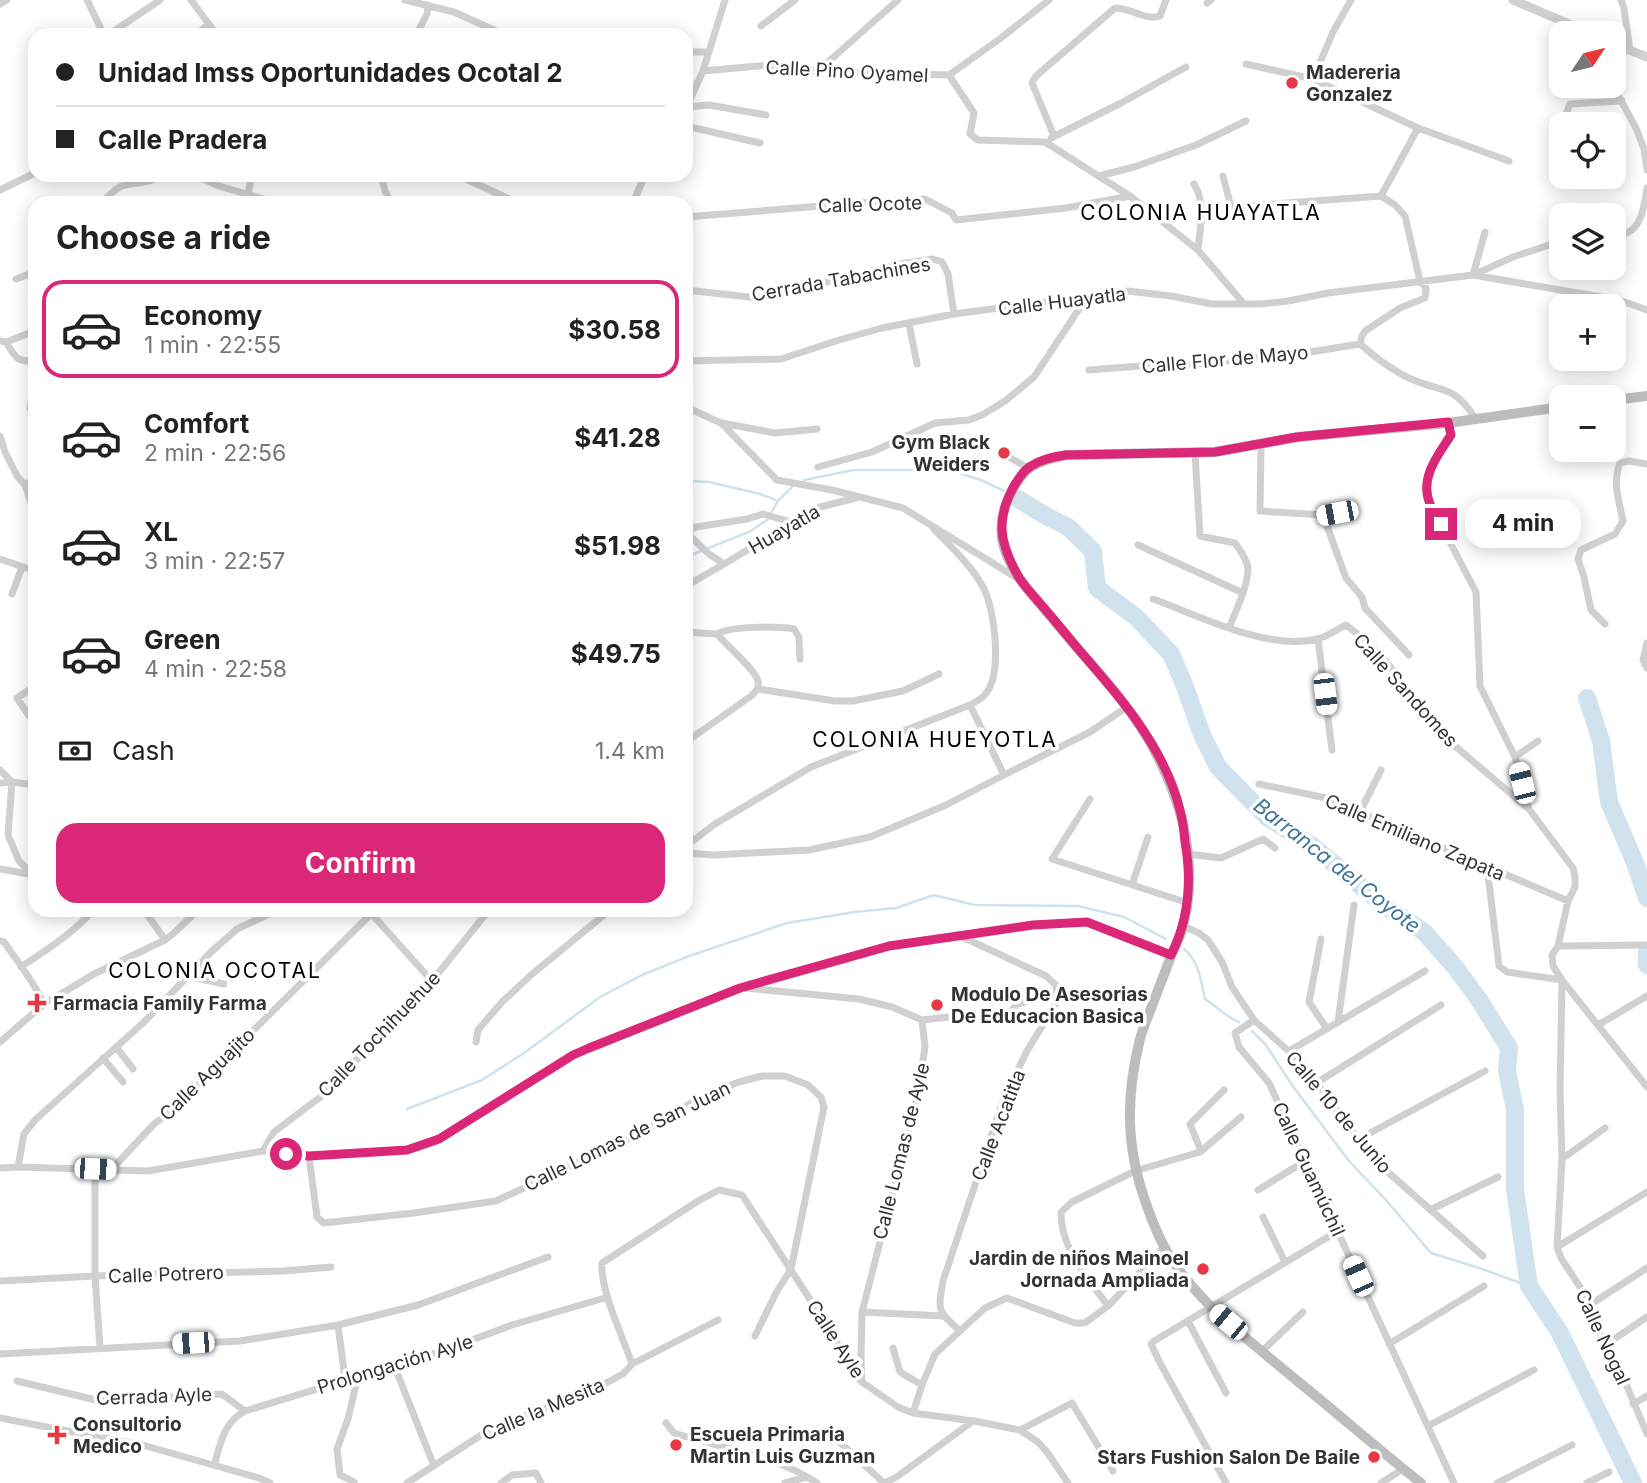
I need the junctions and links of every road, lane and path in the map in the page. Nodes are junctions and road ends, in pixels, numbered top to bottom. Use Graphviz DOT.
graph roads {
  1 [pos="6,0"];
  2 [pos="87,0"];
  3 [pos="160,0"];
  4 [pos="191,0"];
  5 [pos="405,0"];
  6 [pos="725,0"];
  7 [pos="795,0"];
  8 [pos="898,0"];
  9 [pos="1049,0"];
  10 [pos="1166,0"];
  11 [pos="1351,0"];
  12 [pos="1513,0"];
  13 [pos="1621,0"];
  14 [pos="0,4"];
  15 [pos="428,5"];
  16 [pos="1562,21"];
  17 [pos="209,24"];
  18 [pos="761,26"];
  19 [pos="102,28"];
  20 [pos="117,28"];
  21 [pos="204,28"];
  22 [pos="212,28"];
  23 [pos="419,28"];
  24 [pos="489,28"];
  25 [pos="1626,49"];
  26 [pos="1630,51"];
  27 [pos="693,52"];
  28 [pos="709,52"];
  29 [pos="1647,57"];
  30 [pos="1246,64"];
  31 [pos="1186,67"];
  32 [pos="703,71"];
  33 [pos="819,71"];
  34 [pos="949,75"];
  35 [pos="1313,79"];
  36 [pos="693,92"];
  37 [pos="1620,98"];
  38 [pos="1622,101"];
  39 [pos="693,106"];
  40 [pos="1567,112"];
  41 [pos="766,115"];
  42 [pos="1246,121"];
  43 [pos="693,128"];
  44 [pos="1418,128"];
  45 [pos="1054,136"];
  46 [pos="1045,142"];
  47 [pos="760,143"];
  48 [pos="1509,161"];
  49 [pos="1647,170"];
  50 [pos="28,176"];
  51 [pos="1099,176"];
  52 [pos="1223,176"];
  53 [pos="145,182"];
  54 [pos="210,182"];
  55 [pos="251,182"];
  56 [pos="472,182"];
  57 [pos="1194,184"];
  58 [pos="1647,188"];
  59 [pos="0,190"];
  60 [pos="248,194"];
  61 [pos="110,196"];
  62 [pos="254,196"];
  63 [pos="503,196"];
  64 [pos="1130,196"];
  65 [pos="1381,196"];
  66 [pos="693,216"];
  67 [pos="1485,232"];
  68 [pos="1626,234"];
  69 [pos="1549,245"];
  70 [pos="1198,250"];
  71 [pos="28,275"];
  72 [pos="1473,275"];
  73 [pos="16,279"];
  74 [pos="1420,281"];
  75 [pos="693,291"];
  76 [pos="1087,297"];
  77 [pos="1244,304"];
  78 [pos="1647,310"];
  79 [pos="954,314"];
  80 [pos="909,324"];
  81 [pos="28,333"];
  82 [pos="3,342"];
  83 [pos="1360,344"];
  84 [pos="693,360"];
  85 [pos="28,362"];
  86 [pos="917,364"];
  87 [pos="1089,370"];
  88 [pos="1647,396"];
  89 [pos="1626,399"];
  90 [pos="1549,409"];
  91 [pos="693,410"];
  92 [pos="1475,418"];
  93 [pos="1448,422"];
  94 [pos="722,423"];
  95 [pos="817,429"];
  96 [pos="0,436"];
  97 [pos="1261,445"];
  98 [pos="1195,453"];
  99 [pos="1007,456"];
  100 [pos="1647,464"];
  101 [pos="818,467"];
  102 [pos="1028,468"];
  103 [pos="28,484"];
  104 [pos="25,485"];
  105 [pos="28,494"];
  106 [pos="857,497"];
  107 [pos="1351,510"];
  108 [pos="1323,515"];
  109 [pos="792,522"];
  110 [pos="693,528"];
  111 [pos="934,529"];
  112 [pos="693,539"];
  113 [pos="1138,545"];
  114 [pos="0,559"];
  115 [pos="723,564"];
  116 [pos="22,568"];
  117 [pos="28,569"];
  118 [pos="1020,580"];
  119 [pos="693,582"];
  120 [pos="1243,593"];
  121 [pos="12,594"];
  122 [pos="1153,598"];
  123 [pos="1605,624"];
  124 [pos="1229,628"];
  125 [pos="693,632"];
  126 [pos="717,634"];
  127 [pos="1318,639"];
  128 [pos="1647,643"];
  129 [pos="1409,655"];
  130 [pos="800,659"];
  131 [pos="1647,668"];
  132 [pos="939,674"];
  133 [pos="758,689"];
  134 [pos="28,691"];
  135 [pos="970,705"];
  136 [pos="1127,707"];
  137 [pos="28,714"];
  138 [pos="693,737"];
  139 [pos="1538,741"];
  140 [pos="1332,750"];
  141 [pos="1515,757"];
  142 [pos="1381,769"];
  143 [pos="0,770"];
  144 [pos="1004,775"];
  145 [pos="12,782"];
  146 [pos="0,783"];
  147 [pos="28,784"];
  148 [pos="1259,785"];
  149 [pos="1090,799"];
  150 [pos="1529,809"];
  151 [pos="1360,812"];
  152 [pos="1148,837"];
  153 [pos="693,841"];
  154 [pos="1275,848"];
  155 [pos="693,854"];
  156 [pos="1188,855"];
  157 [pos="1487,866"];
  158 [pos="0,869"];
  159 [pos="28,869"];
  160 [pos="28,874"];
  161 [pos="1132,885"];
  162 [pos="1568,901"];
  163 [pos="1188,903"];
  164 [pos="1354,905"];
  165 [pos="87,917"];
  166 [pos="149,917"];
  167 [pos="191,917"];
  168 [pos="259,917"];
  169 [pos="364,917"];
  170 [pos="374,917"];
  171 [pos="483,917"];
  172 [pos="601,917"];
  173 [pos="1183,926"];
  174 [pos="958,935"];
  175 [pos="1321,939"];
  176 [pos="165,940"];
  177 [pos="0,941"];
  178 [pos="1647,945"];
  179 [pos="1558,946"];
  180 [pos="1171,955"];
  181 [pos="21,967"];
  182 [pos="1425,971"];
  183 [pos="187,976"];
  184 [pos="1562,980"];
  185 [pos="432,981"];
  186 [pos="224,985"];
  187 [pos="740,988"];
  188 [pos="1057,994"];
  189 [pos="1647,996"];
  190 [pos="44,1004"];
  191 [pos="1441,1005"];
  192 [pos="922,1020"];
  193 [pos="1254,1020"];
  194 [pos="1338,1022"];
  195 [pos="1598,1025"];
  196 [pos="1328,1029"];
  197 [pos="0,1042"];
  198 [pos="476,1042"];
  199 [pos="116,1047"];
  200 [pos="1289,1051"];
  201 [pos="103,1058"];
  202 [pos="133,1069"];
  203 [pos="1485,1071"];
  204 [pos="123,1082"];
  205 [pos="1318,1082"];
  206 [pos="1647,1087"];
  207 [pos="1224,1090"];
  208 [pos="1241,1117"];
  209 [pos="1605,1128"];
  210 [pos="1359,1139"];
  211 [pos="263,1151"];
  212 [pos="1201,1152"];
  213 [pos="309,1156"];
  214 [pos="1562,1159"];
  215 [pos="1305,1161"];
  216 [pos="18,1167"];
  217 [pos="0,1168"];
  218 [pos="95,1169"];
  219 [pos="113,1169"];
  220 [pos="1136,1171"];
  221 [pos="1498,1177"];
  222 [pos="1258,1189"];
  223 [pos="1647,1192"];
  224 [pos="1430,1210"];
  225 [pos="1263,1217"];
  226 [pos="1338,1231"];
  227 [pos="1164,1247"];
  228 [pos="1557,1247"];
  229 [pos="1483,1256"];
  230 [pos="548,1257"];
  231 [pos="1285,1262"];
  232 [pos="331,1266"];
  233 [pos="1647,1268"];
  234 [pos="791,1269"];
  235 [pos="95,1276"];
  236 [pos="0,1281"];
  237 [pos="1484,1286"];
  238 [pos="608,1297"];
  239 [pos="1591,1304"];
  240 [pos="1108,1306"];
  241 [pos="1211,1308"];
  242 [pos="862,1312"];
  243 [pos="1303,1312"];
  244 [pos="943,1316"];
  245 [pos="1647,1317"];
  246 [pos="718,1320"];
  247 [pos="1188,1321"];
  248 [pos="338,1325"];
  249 [pos="960,1330"];
  250 [pos="755,1336"];
  251 [pos="1389,1344"];
  252 [pos="1604,1346"];
  253 [pos="100,1348"];
  254 [pos="892,1348"];
  255 [pos="1262,1351"];
  256 [pos="0,1354"];
  257 [pos="632,1364"];
  258 [pos="394,1365"];
  259 [pos="1534,1370"];
  260 [pos="358,1376"];
  261 [pos="345,1379"];
  262 [pos="17,1381"];
  263 [pos="862,1382"];
  264 [pos="922,1385"];
  265 [pos="1226,1393"];
  266 [pos="1647,1396"];
  267 [pos="1633,1404"];
  268 [pos="245,1411"];
  269 [pos="913,1413"];
  270 [pos="0,1418"];
  271 [pos="974,1421"];
  272 [pos="666,1423"];
  273 [pos="1428,1426"];
  274 [pos="1020,1430"];
  275 [pos="1647,1434"];
  276 [pos="834,1437"];
  277 [pos="1572,1445"];
  278 [pos="214,1465"];
  279 [pos="434,1466"];
  280 [pos="1403,1469"];
  281 [pos="1113,1471"];
  282 [pos="1609,1472"];
  283 [pos="808,1477"];
  284 [pos="354,1482"];
  285 [pos="270,1483"];
  286 [pos="407,1483"];
  287 [pos="501,1483"];
  288 [pos="541,1483"];
  289 [pos="785,1483"];
  290 [pos="817,1483"];
  291 [pos="885,1483"];
  292 [pos="1068,1483"];
  293 [pos="1226,1483"];
  294 [pos="1381,1483"];
  295 [pos="1421,1483"];
  296 [pos="1454,1483"];
  297 [pos="1497,1483"];
  298 [pos="1587,1483"];
  1 -- 14 [label="street"];
  2 -- 19 [label="street"];
  3 -- 20 [label="street"];
  4 -- 17 [label="street"];
  5 -- 15 [label="street"];
  6 -- 28 [label="street"];
  7 -- 18 [label="street"];
  8 -- 33 [label="street"];
  9 -- 34 [label="street, Calle Pino Oyamel"];
  10 -- 45 [label="street"];
  11 -- 35 [label="street"];
  12 -- 16 [label="street"];
  13 -- 26 [label="street"];
  15 -- 23 [label="street"];
  15 -- 24 [label="street"];
  17 -- 21 [label="street"];
  17 -- 22 [label="street"];
  25 -- 26 [label="street"];
  26 -- 29 [label="street"];
  27 -- 28 [label="street"];
  28 -- 32 [label="street"];
  30 -- 35 [label="street"];
  31 -- 45 [label="street"];
  32 -- 33 [label="street, Calle Pino Oyamel"];
  32 -- 36 [label="street"];
  33 -- 34 [label="street, Calle Pino Oyamel"];
  34 -- 46 [label="street"];
  35 -- 44 [label="street"];
  37 -- 38 [label="street"];
  38 -- 40 [label="street"];
  38 -- 49 [label="street"];
  39 -- 41 [label="street"];
  42 -- 51 [label="street"];
  43 -- 47 [label="street"];
  44 -- 48 [label="street"];
  44 -- 65 [label="street"];
  45 -- 46 [label="street"];
  46 -- 51 [label="street"];
  50 -- 59 [label="street"];
  51 -- 64 [label="street"];
  52 -- 65 [label="street"];
  53 -- 61 [label="street"];
  54 -- 60 [label="street"];
  55 -- 60 [label="street"];
  56 -- 63 [label="street"];
  57 -- 70 [label="street"];
  58 -- 68 [label="street"];
  60 -- 62 [label="street"];
  64 -- 66 [label="street, Calle Ocote"];
  64 -- 70 [label="street"];
  65 -- 74 [label="street"];
  67 -- 72 [label="street"];
  69 -- 72 [label="street, Calle Huayatla"];
  70 -- 77 [label="street"];
  71 -- 73 [label="street"];
  72 -- 74 [label="street, Calle Huayatla"];
  72 -- 78 [label="street"];
  74 -- 77 [label="street, Calle Huayatla"];
  74 -- 83 [label="street"];
  75 -- 79 [label="street, Cerrada Tabachines"];
  76 -- 77 [label="street, Calle Huayatla"];
  76 -- 79 [label="street, Calle Huayatla"];
  76 -- 101 [label="street"];
  79 -- 80 [label="street, Calle Huayatla"];
  80 -- 84 [label="street, Calle Huayatla"];
  80 -- 86 [label="street"];
  81 -- 82 [label="street"];
  82 -- 85 [label="street"];
  83 -- 87 [label="street, Calle Flor de Mayo"];
  83 -- 92 [label="street"];
  88 -- 89 [label="main road"];
  90 -- 92 [label="main road"];
  91 -- 94 [label="street"];
  92 -- 93 [label="main road"];
  93 -- 97 [label="main road"];
  93 -- 141 [label="street"];
  94 -- 95 [label="street"];
  94 -- 106 [label="street"];
  96 -- 104 [label="street"];
  97 -- 98 [label="main road"];
  97 -- 108 [label="street"];
  98 -- 102 [label="main road"];
  98 -- 120 [label="street"];
  99 -- 102 [label="street"];
  100 -- 123 [label="street"];
  102 -- 118 [label="main road"];
  103 -- 104 [label="street"];
  104 -- 105 [label="street"];
  106 -- 109 [label="street, Huayatla"];
  106 -- 111 [label="street"];
  107 -- 108 [label="street"];
  108 -- 129 [label="street"];
  109 -- 110 [label="street"];
  109 -- 115 [label="street, Huayatla"];
  111 -- 118 [label="street"];
  111 -- 135 [label="street"];
  112 -- 115 [label="street"];
  113 -- 120 [label="street"];
  114 -- 116 [label="street"];
  115 -- 119 [label="street, Huayatla"];
  116 -- 117 [label="street"];
  116 -- 121 [label="street"];
  118 -- 136 [label="main road"];
  120 -- 124 [label="street"];
  122 -- 124 [label="street"];
  124 -- 127 [label="street"];
  125 -- 126 [label="street"];
  126 -- 130 [label="street"];
  126 -- 133 [label="street"];
  127 -- 140 [label="street"];
  127 -- 150 [label="street, Calle Sandomes"];
  128 -- 131 [label="street"];
  132 -- 133 [label="street"];
  133 -- 138 [label="street"];
  134 -- 137 [label="street"];
  135 -- 144 [label="street"];
  135 -- 153 [label="street"];
  136 -- 144 [label="street"];
  136 -- 156 [label="main road"];
  139 -- 141 [label="street"];
  141 -- 150 [label="street"];
  142 -- 151 [label="street"];
  143 -- 145 [label="street"];
  144 -- 155 [label="street"];
  145 -- 146 [label="street"];
  145 -- 147 [label="street"];
  145 -- 159 [label="street"];
  148 -- 151 [label="street, Calle Emiliano Zapata"];
  149 -- 161 [label="street"];
  150 -- 162 [label="street"];
  151 -- 157 [label="street, Calle Emiliano Zapata"];
  152 -- 161 [label="street"];
  154 -- 156 [label="street"];
  156 -- 163 [label="main road"];
  157 -- 162 [label="street, Calle Emiliano Zapata"];
  157 -- 184 [label="street"];
  158 -- 160 [label="street"];
  161 -- 163 [label="street"];
  162 -- 179 [label="street"];
  163 -- 173 [label="main road"];
  164 -- 194 [label="street"];
  165 -- 181 [label="street"];
  166 -- 176 [label="street"];
  167 -- 176 [label="street"];
  168 -- 183 [label="street"];
  169 -- 219 [label="street, Calle Aguajito"];
  170 -- 185 [label="street"];
  171 -- 185 [label="street, Calle Tochihuehue"];
  172 -- 198 [label="street"];
  173 -- 180 [label="main road"];
  173 -- 193 [label="street, Calle 10 de Junio"];
  174 -- 180 [label="street"];
  174 -- 187 [label="street"];
  174 -- 188 [label="street"];
  175 -- 196 [label="street"];
  176 -- 190 [label="street"];
  177 -- 181 [label="street"];
  178 -- 179 [label="street"];
  179 -- 184 [label="street"];
  180 -- 220 [label="main road"];
  181 -- 190 [label="street"];
  182 -- 194 [label="street"];
  183 -- 186 [label="street"];
  183 -- 199 [label="street"];
  184 -- 195 [label="street"];
  184 -- 214 [label="street"];
  185 -- 211 [label="street, Calle Tochihuehue"];
  187 -- 192 [label="street"];
  187 -- 213 [label="street"];
  188 -- 192 [label="street"];
  188 -- 244 [label="street, Calle Acatitla"];
  189 -- 195 [label="street"];
  190 -- 197 [label="street"];
  191 -- 205 [label="street"];
  192 -- 242 [label="street, Calle Lomas de Ayle"];
  193 -- 200 [label="street, Calle 10 de Junio"];
  193 -- 215 [label="street, Calle Guamúchil"];
  194 -- 196 [label="street"];
  195 -- 206 [label="street"];
  196 -- 200 [label="street"];
  199 -- 201 [label="street"];
  199 -- 202 [label="street"];
  200 -- 205 [label="street, Calle 10 de Junio"];
  201 -- 204 [label="street"];
  201 -- 216 [label="street"];
  203 -- 210 [label="street"];
  205 -- 210 [label="street, Calle 10 de Junio"];
  207 -- 212 [label="street"];
  208 -- 212 [label="street"];
  209 -- 214 [label="street"];
  210 -- 224 [label="street, Calle 10 de Junio"];
  211 -- 213 [label="street"];
  211 -- 219 [label="street"];
  212 -- 220 [label="street"];
  213 -- 234 [label="street, Calle Lomas de San Juan"];
  214 -- 228 [label="street"];
  215 -- 222 [label="street"];
  215 -- 226 [label="street, Calle Guamúchil"];
  216 -- 217 [label="street"];
  216 -- 218 [label="street"];
  218 -- 219 [label="street"];
  218 -- 235 [label="street"];
  220 -- 227 [label="main road"];
  220 -- 240 [label="street"];
  221 -- 224 [label="street"];
  223 -- 228 [label="street"];
  224 -- 229 [label="street, Calle 10 de Junio"];
  225 -- 231 [label="street"];
  226 -- 231 [label="street"];
  226 -- 251 [label="street, Calle Guamúchil"];
  227 -- 240 [label="street"];
  227 -- 241 [label="main road"];
  228 -- 239 [label="street, Calle Nogal"];
  230 -- 248 [label="street"];
  231 -- 241 [label="street"];
  232 -- 235 [label="street, Calle Potrero"];
  233 -- 239 [label="street"];
  234 -- 238 [label="street, Calle Ayle"];
  234 -- 250 [label="street"];
  234 -- 263 [label="street, Calle Ayle"];
  235 -- 236 [label="street, Calle Potrero"];
  235 -- 253 [label="street"];
  237 -- 251 [label="street"];
  238 -- 257 [label="street"];
  238 -- 258 [label="street, Prolongación Ayle"];
  239 -- 252 [label="street, Calle Nogal"];
  240 -- 249 [label="street"];
  241 -- 247 [label="street"];
  241 -- 255 [label="main road"];
  242 -- 244 [label="street, Calle Ayle"];
  242 -- 263 [label="street, Calle Lomas de Ayle"];
  243 -- 255 [label="street"];
  244 -- 249 [label="street"];
  245 -- 252 [label="street"];
  246 -- 257 [label="street, Calle la Mesita"];
  247 -- 265 [label="street"];
  247 -- 293 [label="street"];
  248 -- 253 [label="street"];
  248 -- 261 [label="street"];
  249 -- 264 [label="street"];
  251 -- 273 [label="street, Calle Guamúchil"];
  252 -- 267 [label="street, Calle Nogal"];
  253 -- 256 [label="street"];
  254 -- 264 [label="street"];
  255 -- 280 [label="main road"];
  257 -- 279 [label="street, Calle la Mesita"];
  258 -- 260 [label="street, Prolongación Ayle"];
  258 -- 279 [label="street"];
  259 -- 273 [label="street"];
  260 -- 261 [label="street, Prolongación Ayle"];
  260 -- 284 [label="street"];
  261 -- 268 [label="street, Prolongación Ayle"];
  262 -- 268 [label="street, Cerrada Ayle"];
  263 -- 269 [label="street, Calle Ayle"];
  264 -- 269 [label="street"];
  266 -- 267 [label="street"];
  267 -- 275 [label="street, Calle Nogal"];
  268 -- 278 [label="street"];
  269 -- 271 [label="street, Calle Ayle"];
  270 -- 278 [label="street"];
  271 -- 274 [label="street, Calle Ayle"];
  271 -- 291 [label="street"];
  272 -- 283 [label="street"];
  273 -- 296 [label="street, Calle Guamúchil"];
  274 -- 281 [label="street"];
  274 -- 292 [label="street, Calle Ayle"];
  276 -- 291 [label="street"];
  277 -- 297 [label="street"];
  278 -- 285 [label="street"];
  279 -- 286 [label="street, Calle la Mesita"];
  280 -- 294 [label="street"];
  280 -- 295 [label="main road"];
  282 -- 298 [label="street"];
  283 -- 289 [label="street"];
  283 -- 290 [label="street"];
  287 -- 288 [label="street"];
}
